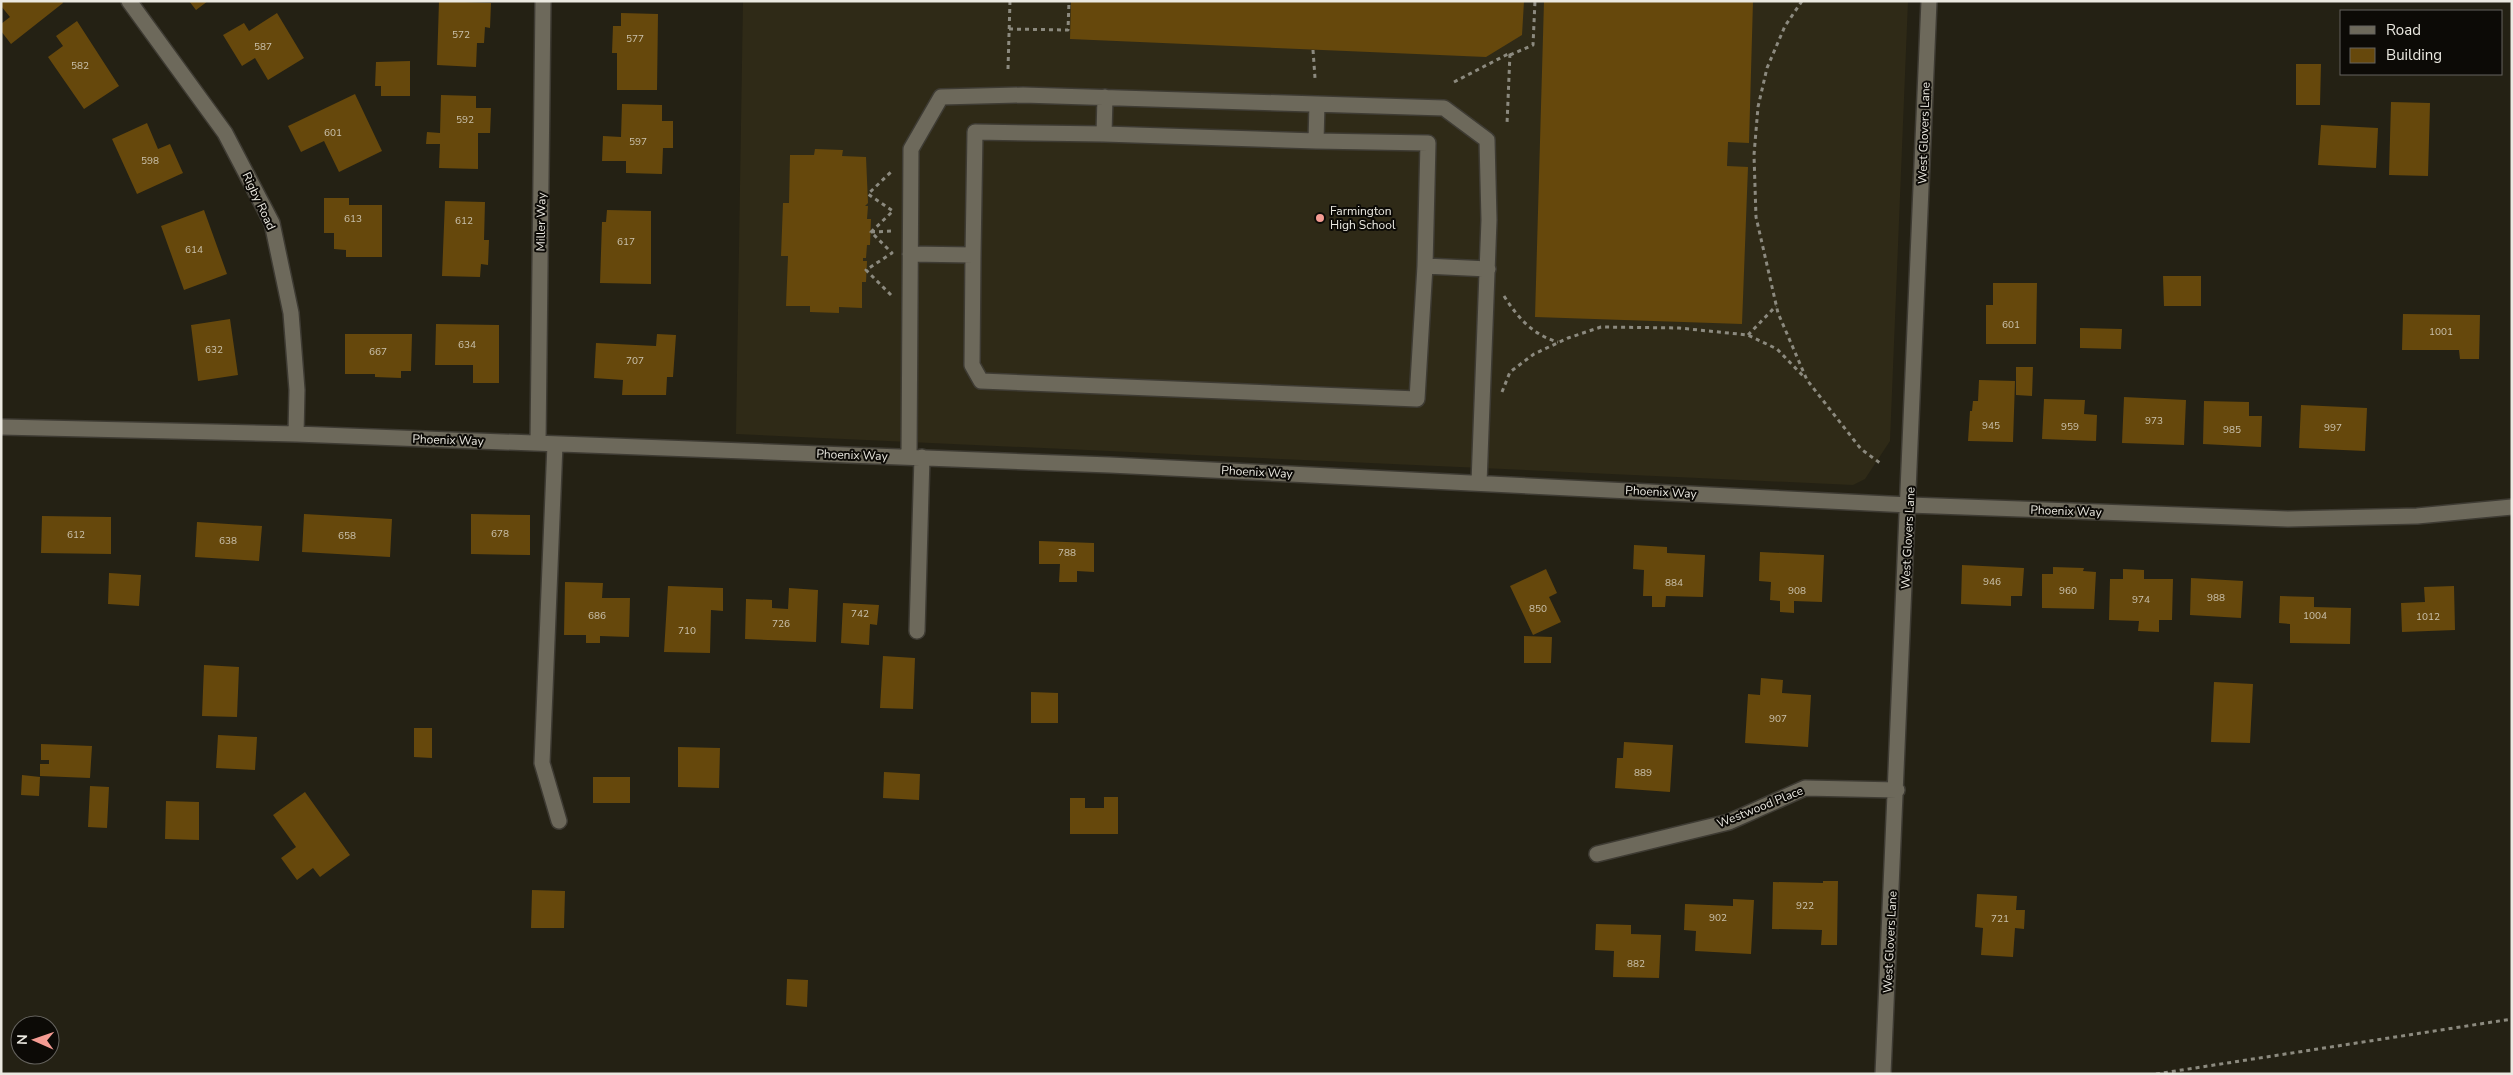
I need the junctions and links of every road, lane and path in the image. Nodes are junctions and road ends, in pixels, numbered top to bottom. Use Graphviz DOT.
graph roads {
  1 [pos="129,1"];
  2 [pos="544,1"];
  3 [pos="1010,1"];
  4 [pos="1069,1"];
  5 [pos="1535,1"];
  6 [pos="1929,1"];
  7 [pos="1802,2"];
  8 [pos="1009,29"];
  9 [pos="1314,50"];
  10 [pos="1510,55"];
  11 [pos="1008,69"];
  12 [pos="1315,78"];
  13 [pos="1454,82"];
  14 [pos="1105,97"];
  15 [pos="1317,104"];
  16 [pos="1507,124"];
  17 [pos="1104,134"];
  18 [pos="1316,140"];
  19 [pos="894,169"];
  20 [pos="870,232"];
  21 [pos="892,232"];
  22 [pos="910,254"];
  23 [pos="973,255"];
  24 [pos="1425,266"];
  25 [pos="1488,269"];
  26 [pos="1500,289"];
  27 [pos="891,295"];
  28 [pos="1776,306"];
  29 [pos="1748,335"];
  30 [pos="1559,342"];
  31 [pos="1807,380"];
  32 [pos="1500,397"];
  33 [pos="1,427"];
  34 [pos="296,434"];
  35 [pos="538,443"];
  36 [pos="555,444"];
  37 [pos="916,457"];
  38 [pos="1880,463"];
  39 [pos="1479,483"];
  40 [pos="1909,505"];
  41 [pos="2512,507"];
  42 [pos="918,631"];
  43 [pos="1896,790"];
  44 [pos="559,821"];
  45 [pos="1597,854"];
  46 [pos="2512,1019"];
  47 [pos="1884,1074"];
  48 [pos="2156,1074"];
  1 -- 34 [label="street, Rigby Road"];
  2 -- 35 [label="street, Miller Way"];
  3 -- 8 [label="path"];
  4 -- 8 [label="path"];
  5 -- 10 [label="path"];
  6 -- 40 [label="street, West Glovers Lane"];
  7 -- 28 [label="path"];
  8 -- 11 [label="path"];
  9 -- 12 [label="path"];
  10 -- 13 [label="path"];
  10 -- 16 [label="path"];
  14 -- 15 [label="street"];
  14 -- 17 [label="street"];
  14 -- 22 [label="street"];
  15 -- 18 [label="street"];
  15 -- 25 [label="street"];
  17 -- 18 [label="street"];
  17 -- 23 [label="street"];
  18 -- 24 [label="street"];
  19 -- 20 [label="path"];
  20 -- 21 [label="path"];
  20 -- 27 [label="path"];
  22 -- 23 [label="street"];
  22 -- 37 [label="street"];
  23 -- 24 [label="street"];
  24 -- 25 [label="street"];
  25 -- 39 [label="street"];
  26 -- 30 [label="path"];
  28 -- 29 [label="path"];
  28 -- 31 [label="path"];
  29 -- 30 [label="path"];
  29 -- 31 [label="path"];
  30 -- 32 [label="path"];
  31 -- 38 [label="path"];
  33 -- 34 [label="street, Phoenix Way"];
  34 -- 35 [label="street, Phoenix Way"];
  35 -- 36 [label="street, Phoenix Way"];
  36 -- 37 [label="street, Phoenix Way"];
  36 -- 44 [label="street"];
  37 -- 39 [label="street, Phoenix Way"];
  37 -- 42 [label="street"];
  39 -- 40 [label="street, Phoenix Way"];
  40 -- 41 [label="street, Phoenix Way"];
  40 -- 43 [label="street, West Glovers Lane"];
  43 -- 45 [label="street, Westwood Place"];
  43 -- 47 [label="street, West Glovers Lane"];
  46 -- 48 [label="path"];
}
